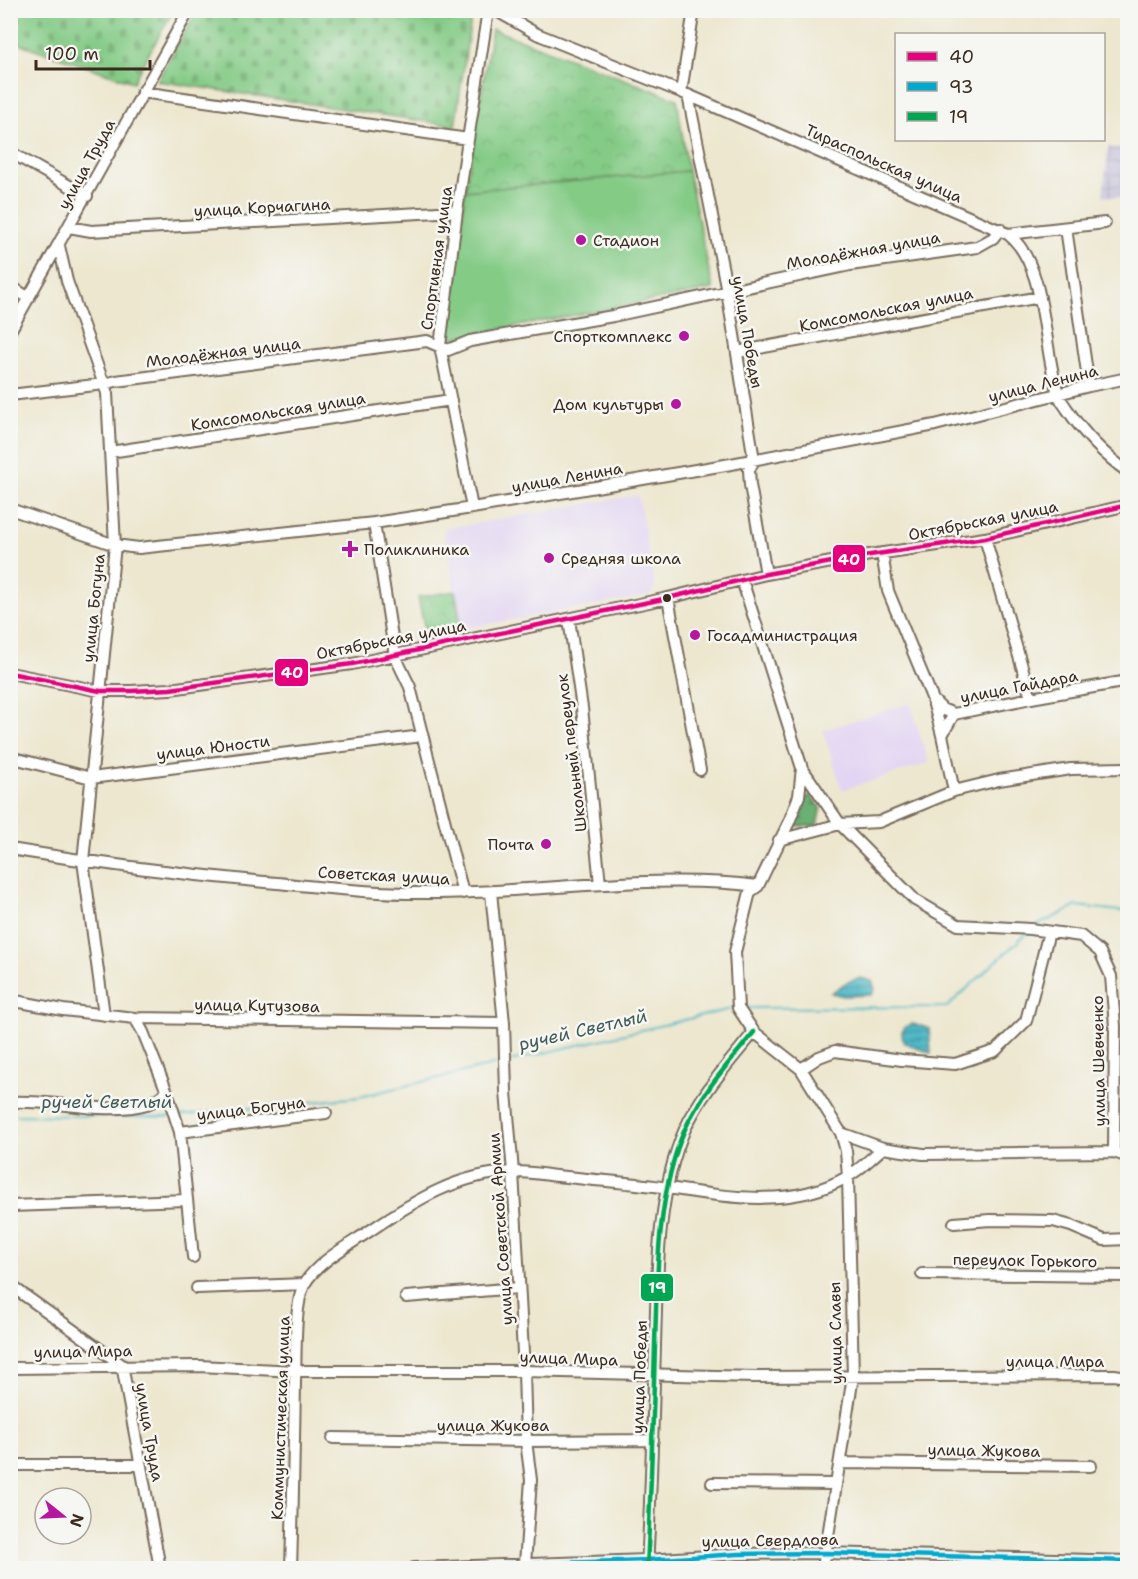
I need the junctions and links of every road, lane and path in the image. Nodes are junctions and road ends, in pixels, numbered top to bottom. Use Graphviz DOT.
graph roads {
  1 [pos="189,10"];
  2 [pos="488,10"];
  3 [pos="495,10"];
  4 [pos="694,10"];
  5 [pos="142,92"];
  6 [pos="685,93"];
  7 [pos="468,139"];
  8 [pos="10,152"];
  9 [pos="87,196"];
  10 [pos="457,211"];
  11 [pos="1105,223"];
  12 [pos="69,227"];
  13 [pos="1066,228"];
  14 [pos="1004,232"];
  15 [pos="59,246"];
  16 [pos="10,286"];
  17 [pos="727,291"];
  18 [pos="1040,297"];
  19 [pos="29,298"];
  20 [pos="10,331"];
  21 [pos="440,346"];
  22 [pos="737,352"];
  23 [pos="1128,378"];
  24 [pos="104,384"];
  25 [pos="1089,386"];
  26 [pos="10,395"];
  27 [pos="1058,395"];
  28 [pos="450,400"];
  29 [pos="110,452"];
  30 [pos="754,460"];
  31 [pos="1128,472"];
  32 [pos="1128,506"];
  33 [pos="472,508"];
  34 [pos="10,509"];
  35 [pos="374,523"];
  36 [pos="985,538"];
  37 [pos="115,545"];
  38 [pos="882,553"];
  39 [pos="766,574"];
  40 [pos="742,580"];
  41 [pos="668,598"];
  42 [pos="569,619"];
  43 [pos="395,656"];
  44 [pos="10,673"];
  45 [pos="1128,681"];
  46 [pos="100,691"];
  47 [pos="1031,698"];
  48 [pos="933,700"];
  49 [pos="954,714"];
  50 [pos="942,735"];
  51 [pos="422,736"];
  52 [pos="10,757"];
  53 [pos="802,768"];
  54 [pos="1128,768"];
  55 [pos="700,770"];
  56 [pos="91,778"];
  57 [pos="954,791"];
  58 [pos="840,824"];
  59 [pos="779,840"];
  60 [pos="10,849"];
  61 [pos="82,861"];
  62 [pos="600,884"];
  63 [pos="758,886"];
  64 [pos="491,892"];
  65 [pos="463,893"];
  66 [pos="1049,932"];
  67 [pos="10,1000"];
  68 [pos="104,1015"];
  69 [pos="135,1018"];
  70 [pos="504,1023"];
  71 [pos="754,1032"];
  72 [pos="801,1069"];
  73 [pos="167,1092"];
  74 [pos="10,1102"];
  75 [pos="326,1113"];
  76 [pos="180,1132"];
  77 [pos="841,1133"];
  78 [pos="883,1148"];
  79 [pos="1114,1152"];
  80 [pos="1128,1157"];
  81 [pos="513,1172"];
  82 [pos="848,1177"];
  83 [pos="666,1188"];
  84 [pos="187,1200"];
  85 [pos="10,1206"];
  86 [pos="954,1224"];
  87 [pos="1128,1239"];
  88 [pos="193,1257"];
  89 [pos="922,1274"];
  90 [pos="1128,1276"];
  91 [pos="304,1284"];
  92 [pos="10,1285"];
  93 [pos="197,1288"];
  94 [pos="518,1288"];
  95 [pos="406,1297"];
  96 [pos="122,1365"];
  97 [pos="10,1368"];
  98 [pos="295,1371"];
  99 [pos="524,1371"];
  100 [pos="654,1376"];
  101 [pos="854,1376"];
  102 [pos="1128,1377"];
  103 [pos="333,1438"];
  104 [pos="652,1440"];
  105 [pos="526,1441"];
  106 [pos="840,1463"];
  107 [pos="10,1465"];
  108 [pos="140,1465"];
  109 [pos="1091,1466"];
  110 [pos="712,1483"];
  111 [pos="836,1484"];
  112 [pos="825,1553"];
  113 [pos="1128,1561"];
  114 [pos="525,1564"];
  115 [pos="647,1564"];
  116 [pos="160,1569"];
  117 [pos="291,1569"];
  118 [pos="414,1569"];
  119 [pos="823,1569"];
  1 -- 5 [label="street, улица Труда"];
  2 -- 7 [label="street, Спортивная улица"];
  3 -- 6 [label="street, Тираспольская улица"];
  4 -- 6 [label="street"];
  5 -- 7 [label="street"];
  5 -- 9 [label="street, улица Труда"];
  6 -- 14 [label="street, Тираспольская улица"];
  6 -- 17 [label="street, улица Победы"];
  7 -- 10 [label="street, Спортивная улица"];
  8 -- 9 [label="street"];
  9 -- 12 [label="street, улица Труда"];
  10 -- 12 [label="street, улица Корчагина"];
  10 -- 21 [label="street, Спортивная улица"];
  11 -- 13 [label="street"];
  12 -- 15 [label="street, улица Труда"];
  13 -- 14 [label="street"];
  13 -- 25 [label="street"];
  14 -- 17 [label="street, Молодёжная улица"];
  14 -- 18 [label="street, Тираспольская улица"];
  15 -- 19 [label="street, улица Труда"];
  15 -- 24 [label="street, улица Богуна"];
  16 -- 19 [label="street"];
  17 -- 21 [label="street, Молодёжная улица"];
  17 -- 22 [label="street, улица Победы"];
  18 -- 22 [label="street, Комсомольская улица"];
  18 -- 27 [label="street, Тираспольская улица"];
  19 -- 20 [label="street, улица Труда"];
  21 -- 24 [label="street, Молодёжная улица"];
  21 -- 28 [label="street, Спортивная улица"];
  22 -- 30 [label="street, улица Победы"];
  23 -- 25 [label="street, улица Ленина"];
  24 -- 26 [label="street, Молодёжная улица"];
  24 -- 29 [label="street, улица Богуна"];
  25 -- 27 [label="street, улица Ленина"];
  27 -- 30 [label="street, улица Ленина"];
  27 -- 31 [label="street, Тираспольская улица"];
  28 -- 29 [label="street, Комсомольская улица"];
  28 -- 33 [label="street, Спортивная улица"];
  29 -- 37 [label="street, улица Богуна"];
  30 -- 33 [label="street, улица Ленина"];
  30 -- 39 [label="street, улица Победы"];
  32 -- 36 [label="street, Октябрьская улица"];
  33 -- 35 [label="street, улица Ленина"];
  34 -- 37 [label="street, улица Ленина"];
  35 -- 37 [label="street, улица Ленина"];
  35 -- 43 [label="street"];
  36 -- 38 [label="street, Октябрьская улица"];
  36 -- 47 [label="street"];
  37 -- 46 [label="street, улица Богуна"];
  38 -- 39 [label="street, Октябрьская улица"];
  38 -- 48 [label="street"];
  39 -- 40 [label="street, Октябрьская улица"];
  40 -- 41 [label="street, Октябрьская улица"];
  40 -- 53 [label="street"];
  41 -- 42 [label="street, Октябрьская улица"];
  41 -- 55 [label="street"];
  42 -- 43 [label="street, Октябрьская улица"];
  42 -- 62 [label="street, Школьный переулок"];
  43 -- 46 [label="street, Октябрьская улица"];
  43 -- 51 [label="street"];
  44 -- 46 [label="street, Октябрьская улица"];
  45 -- 47 [label="street, улица Гайдара"];
  46 -- 56 [label="street, улица Богуна"];
  47 -- 49 [label="street, улица Гайдара"];
  48 -- 49 [label="street, улица Гайдара"];
  48 -- 50 [label="street"];
  49 -- 50 [label="street"];
  50 -- 57 [label="street"];
  51 -- 56 [label="street, улица Юности"];
  51 -- 65 [label="street"];
  52 -- 56 [label="street, улица Юности"];
  53 -- 58 [label="street"];
  53 -- 59 [label="street"];
  54 -- 57 [label="street"];
  56 -- 61 [label="street, улица Богуна"];
  57 -- 58 [label="street"];
  58 -- 59 [label="street"];
  58 -- 66 [label="street, улица Шевченко"];
  59 -- 63 [label="street"];
  60 -- 61 [label="street, Советская улица"];
  61 -- 65 [label="street, Советская улица"];
  61 -- 68 [label="street, улица Богуна"];
  62 -- 63 [label="street, Советская улица"];
  62 -- 64 [label="street, Советская улица"];
  63 -- 71 [label="street"];
  64 -- 65 [label="street, Советская улица"];
  64 -- 70 [label="street, улица Советской Армии"];
  66 -- 72 [label="street"];
  66 -- 79 [label="street, улица Шевченко"];
  67 -- 68 [label="street, улица Кутузова"];
  68 -- 69 [label="street, улица Кутузова"];
  69 -- 70 [label="street, улица Кутузова"];
  69 -- 73 [label="street, улица Богуна"];
  70 -- 81 [label="street, улица Советской Армии"];
  71 -- 72 [label="street"];
  71 -- 83 [label="street, улица Победы"];
  72 -- 77 [label="street"];
  73 -- 74 [label="street"];
  73 -- 76 [label="street, улица Богуна"];
  75 -- 76 [label="street, улица Богуна"];
  76 -- 84 [label="street, улица Богуна"];
  77 -- 78 [label="street"];
  77 -- 82 [label="street, улица Славы"];
  78 -- 79 [label="street"];
  78 -- 82 [label="street"];
  79 -- 80 [label="street"];
  81 -- 83 [label="street"];
  81 -- 91 [label="street"];
  81 -- 94 [label="street, улица Советской Армии"];
  82 -- 83 [label="street"];
  82 -- 101 [label="street, улица Славы"];
  83 -- 100 [label="street, улица Победы"];
  84 -- 85 [label="street"];
  84 -- 88 [label="street, улица Богуна"];
  86 -- 87 [label="street"];
  89 -- 90 [label="street, переулок Горького"];
  91 -- 93 [label="street"];
  91 -- 98 [label="street, Коммунистическая улица"];
  92 -- 96 [label="street, улица Труда"];
  94 -- 95 [label="street"];
  94 -- 99 [label="street, улица Советской Армии"];
  96 -- 97 [label="street, улица Мира"];
  96 -- 98 [label="street, улица Мира"];
  96 -- 108 [label="street, улица Труда"];
  98 -- 99 [label="street, улица Мира"];
  98 -- 117 [label="street, Коммунистическая улица"];
  99 -- 100 [label="street, улица Мира"];
  99 -- 105 [label="street, улица Советской Армии"];
  100 -- 101 [label="street, улица Мира"];
  100 -- 104 [label="street, улица Победы"];
  101 -- 102 [label="street, улица Мира"];
  101 -- 106 [label="street, улица Славы"];
  103 -- 105 [label="street, улица Жукова"];
  104 -- 105 [label="street, улица Жукова"];
  104 -- 115 [label="street, улица Победы"];
  105 -- 114 [label="street, улица Советской Армии"];
  106 -- 109 [label="street, улица Жукова"];
  106 -- 111 [label="street, улица Славы"];
  107 -- 108 [label="street"];
  108 -- 116 [label="street, улица Труда"];
  110 -- 111 [label="street"];
  111 -- 112 [label="street, улица Славы"];
  112 -- 113 [label="street, улица Свердлова"];
  112 -- 115 [label="street, улица Свердлова"];
  112 -- 119 [label="street, улица Славы"];
  114 -- 115 [label="street, улица Свердлова"];
  114 -- 118 [label="street, улица Свердлова"];
}
